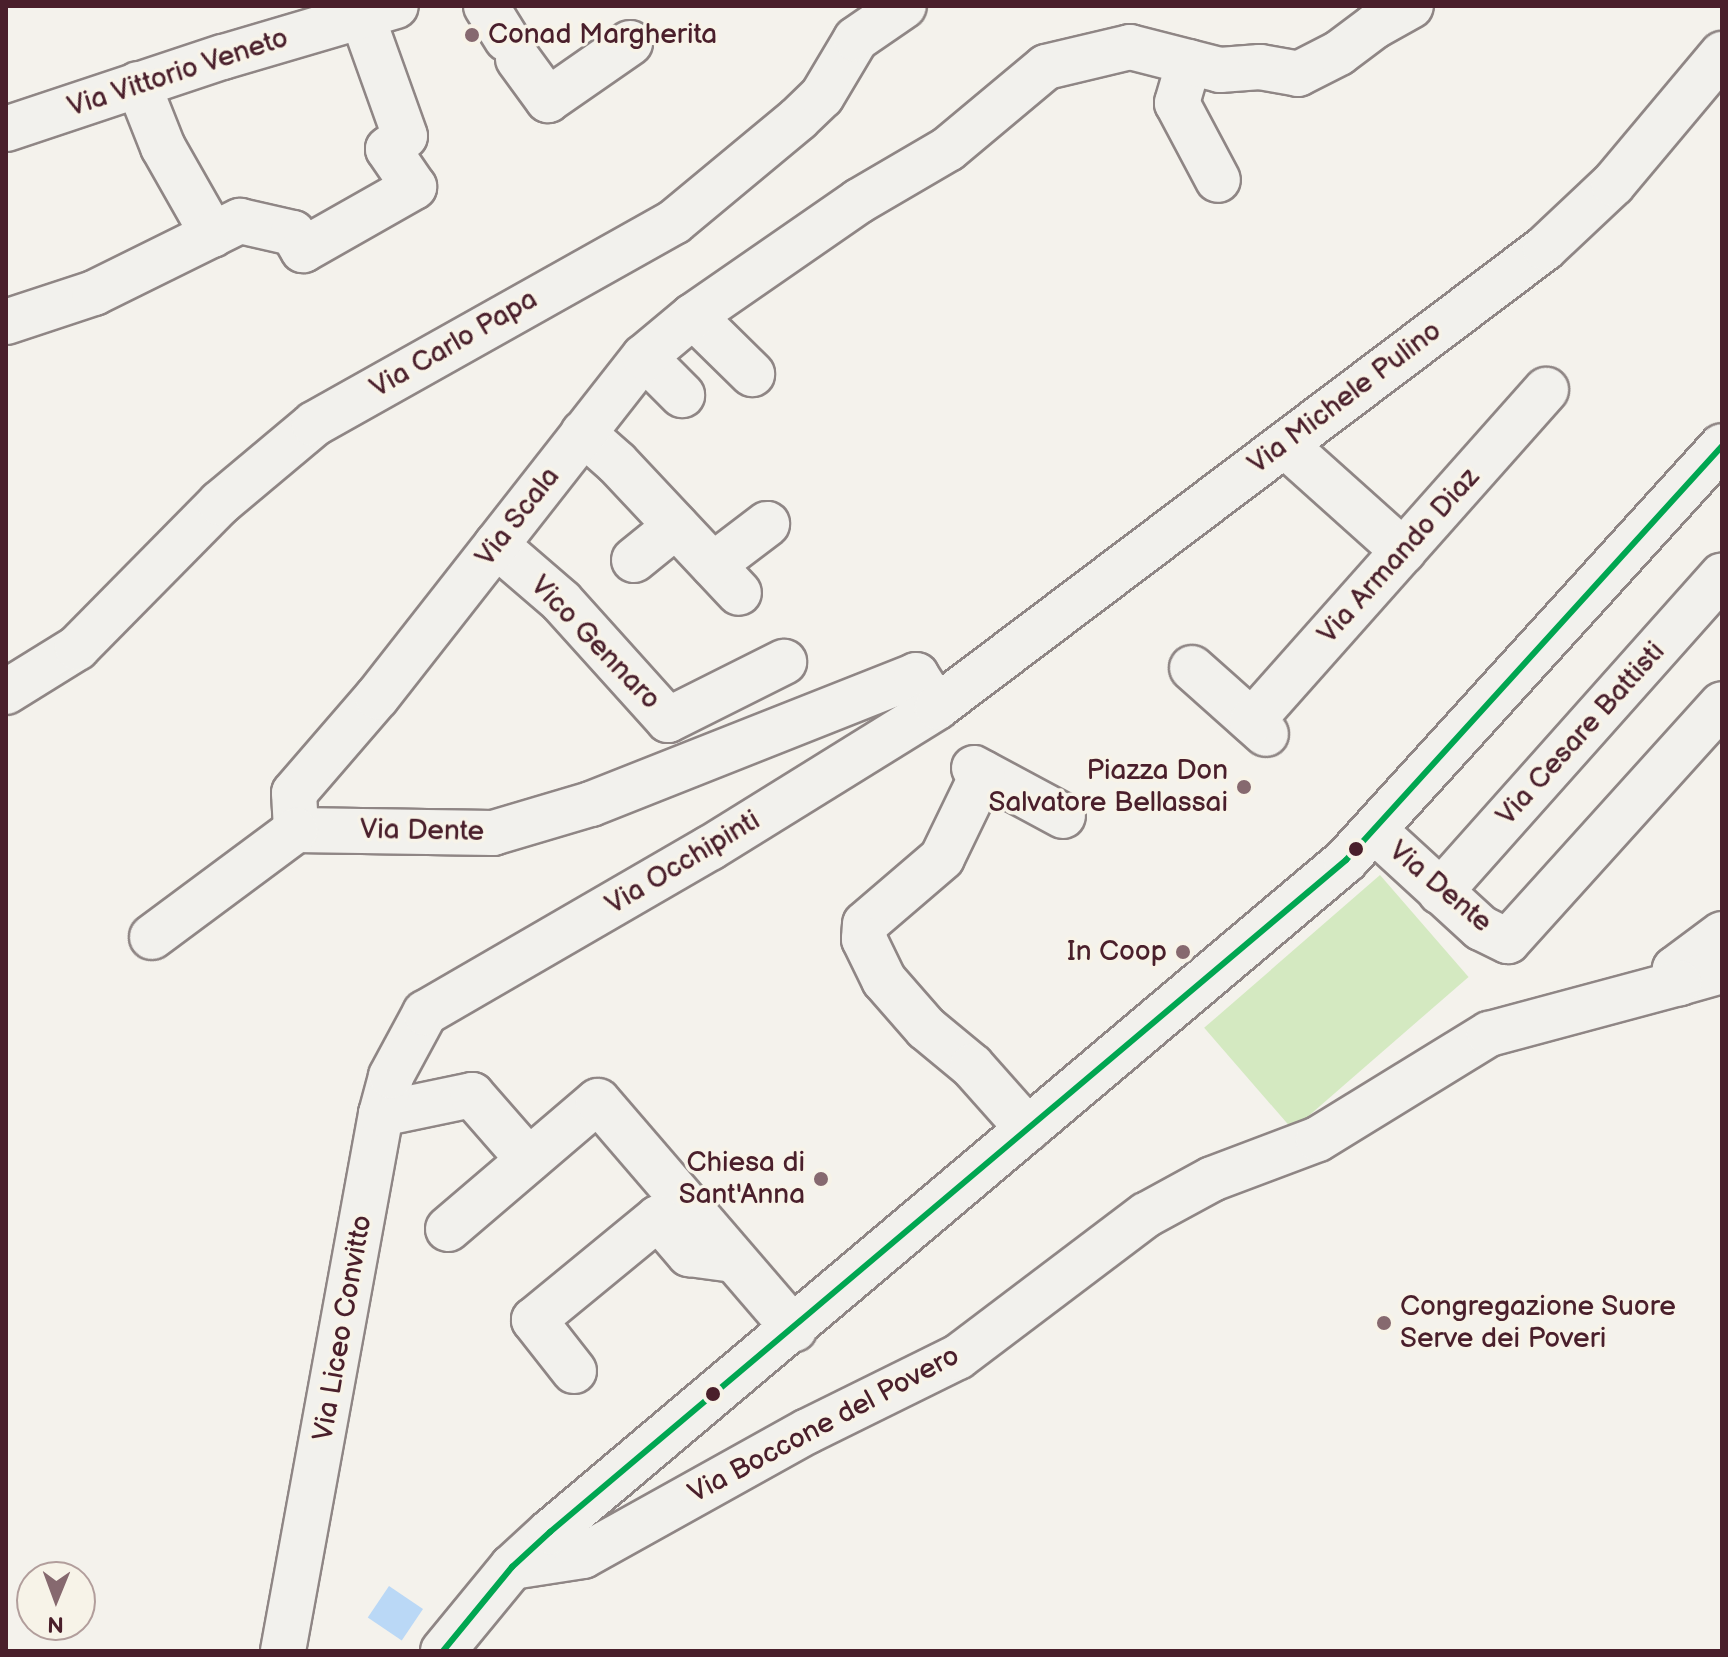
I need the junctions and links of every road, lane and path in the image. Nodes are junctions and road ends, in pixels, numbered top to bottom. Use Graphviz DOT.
graph roads {
  1 [pos="904,6"];
  2 [pos="1402,10"];
  3 [pos="379,11"];
  4 [pos="504,34"];
  5 [pos="630,43"];
  6 [pos="1189,62"];
  7 [pos="1719,64"];
  8 [pos="138,84"];
  9 [pos="6,129"];
  10 [pos="1218,180"];
  11 [pos="213,235"];
  12 [pos="693,316"];
  13 [pos="6,322"];
  14 [pos="644,357"];
  15 [pos="752,374"];
  16 [pos="1546,390"];
  17 [pos="682,395"];
  18 [pos="583,433"];
  19 [pos="1285,445"];
  20 [pos="1722,446"];
  21 [pos="767,524"];
  22 [pos="676,526"];
  23 [pos="496,545"];
  24 [pos="1403,551"];
  25 [pos="634,560"];
  26 [pos="1722,575"];
  27 [pos="784,662"];
  28 [pos="1192,668"];
  29 [pos="6,692"];
  30 [pos="1722,704"];
  31 [pos="937,707"];
  32 [pos="1063,816"];
  33 [pos="296,830"];
  34 [pos="1374,830"];
  35 [pos="1440,892"];
  36 [pos="1722,934"];
  37 [pos="152,937"];
  38 [pos="1722,971"];
  39 [pos="1679,983"];
  40 [pos="425,1013"];
  41 [pos="381,1114"];
  42 [pos="1028,1129"];
  43 [pos="529,1160"];
  44 [pos="448,1229"];
  45 [pos="734,1260"];
  46 [pos="794,1329"];
  47 [pos="574,1371"];
  48 [pos="512,1567"];
  49 [pos="283,1651"];
  50 [pos="443,1651"];
  1 -- 29 [label="street, Via Carlo Papa"];
  2 -- 6 [label="street, Via Scala"];
  3 -- 8 [label="street, Via Vittorio Veneto"];
  3 -- 11 [label="street"];
  4 -- 5 [label="street"];
  6 -- 10 [label="street"];
  6 -- 12 [label="street, Via Scala"];
  7 -- 19 [label="street, Via Michele Pulino"];
  8 -- 9 [label="street, Via Vittorio Veneto"];
  8 -- 11 [label="street"];
  11 -- 13 [label="street"];
  12 -- 14 [label="street, Via Scala"];
  12 -- 15 [label="street"];
  14 -- 17 [label="street"];
  14 -- 18 [label="street, Via Scala"];
  16 -- 24 [label="street, Via Armando Diaz"];
  18 -- 22 [label="street"];
  18 -- 23 [label="street, Via Scala"];
  19 -- 24 [label="street"];
  19 -- 31 [label="street, Via Michele Pulino"];
  20 -- 34 [label="street"];
  21 -- 22 [label="street"];
  22 -- 25 [label="street"];
  23 -- 27 [label="street, Vico Gennaro"];
  23 -- 33 [label="street, Via Scala"];
  24 -- 28 [label="street, Via Armando Diaz"];
  26 -- 35 [label="street, Via Cesare Battisti"];
  30 -- 35 [label="street, Via Dente"];
  31 -- 33 [label="street, Via Dente"];
  31 -- 40 [label="street, Via Occhipinti"];
  32 -- 42 [label="street"];
  33 -- 37 [label="street"];
  34 -- 35 [label="street, Via Dente"];
  34 -- 42 [label="street"];
  36 -- 39 [label="street"];
  38 -- 39 [label="street"];
  39 -- 48 [label="street, Via Boccone del Povero"];
  40 -- 41 [label="street, Via Liceo Convitto"];
  41 -- 43 [label="street"];
  41 -- 49 [label="street, Via Liceo Convitto"];
  42 -- 46 [label="street"];
  43 -- 44 [label="street"];
  43 -- 45 [label="street"];
  45 -- 46 [label="street"];
  45 -- 47 [label="street"];
  46 -- 48 [label="street"];
  48 -- 50 [label="street"];
}
